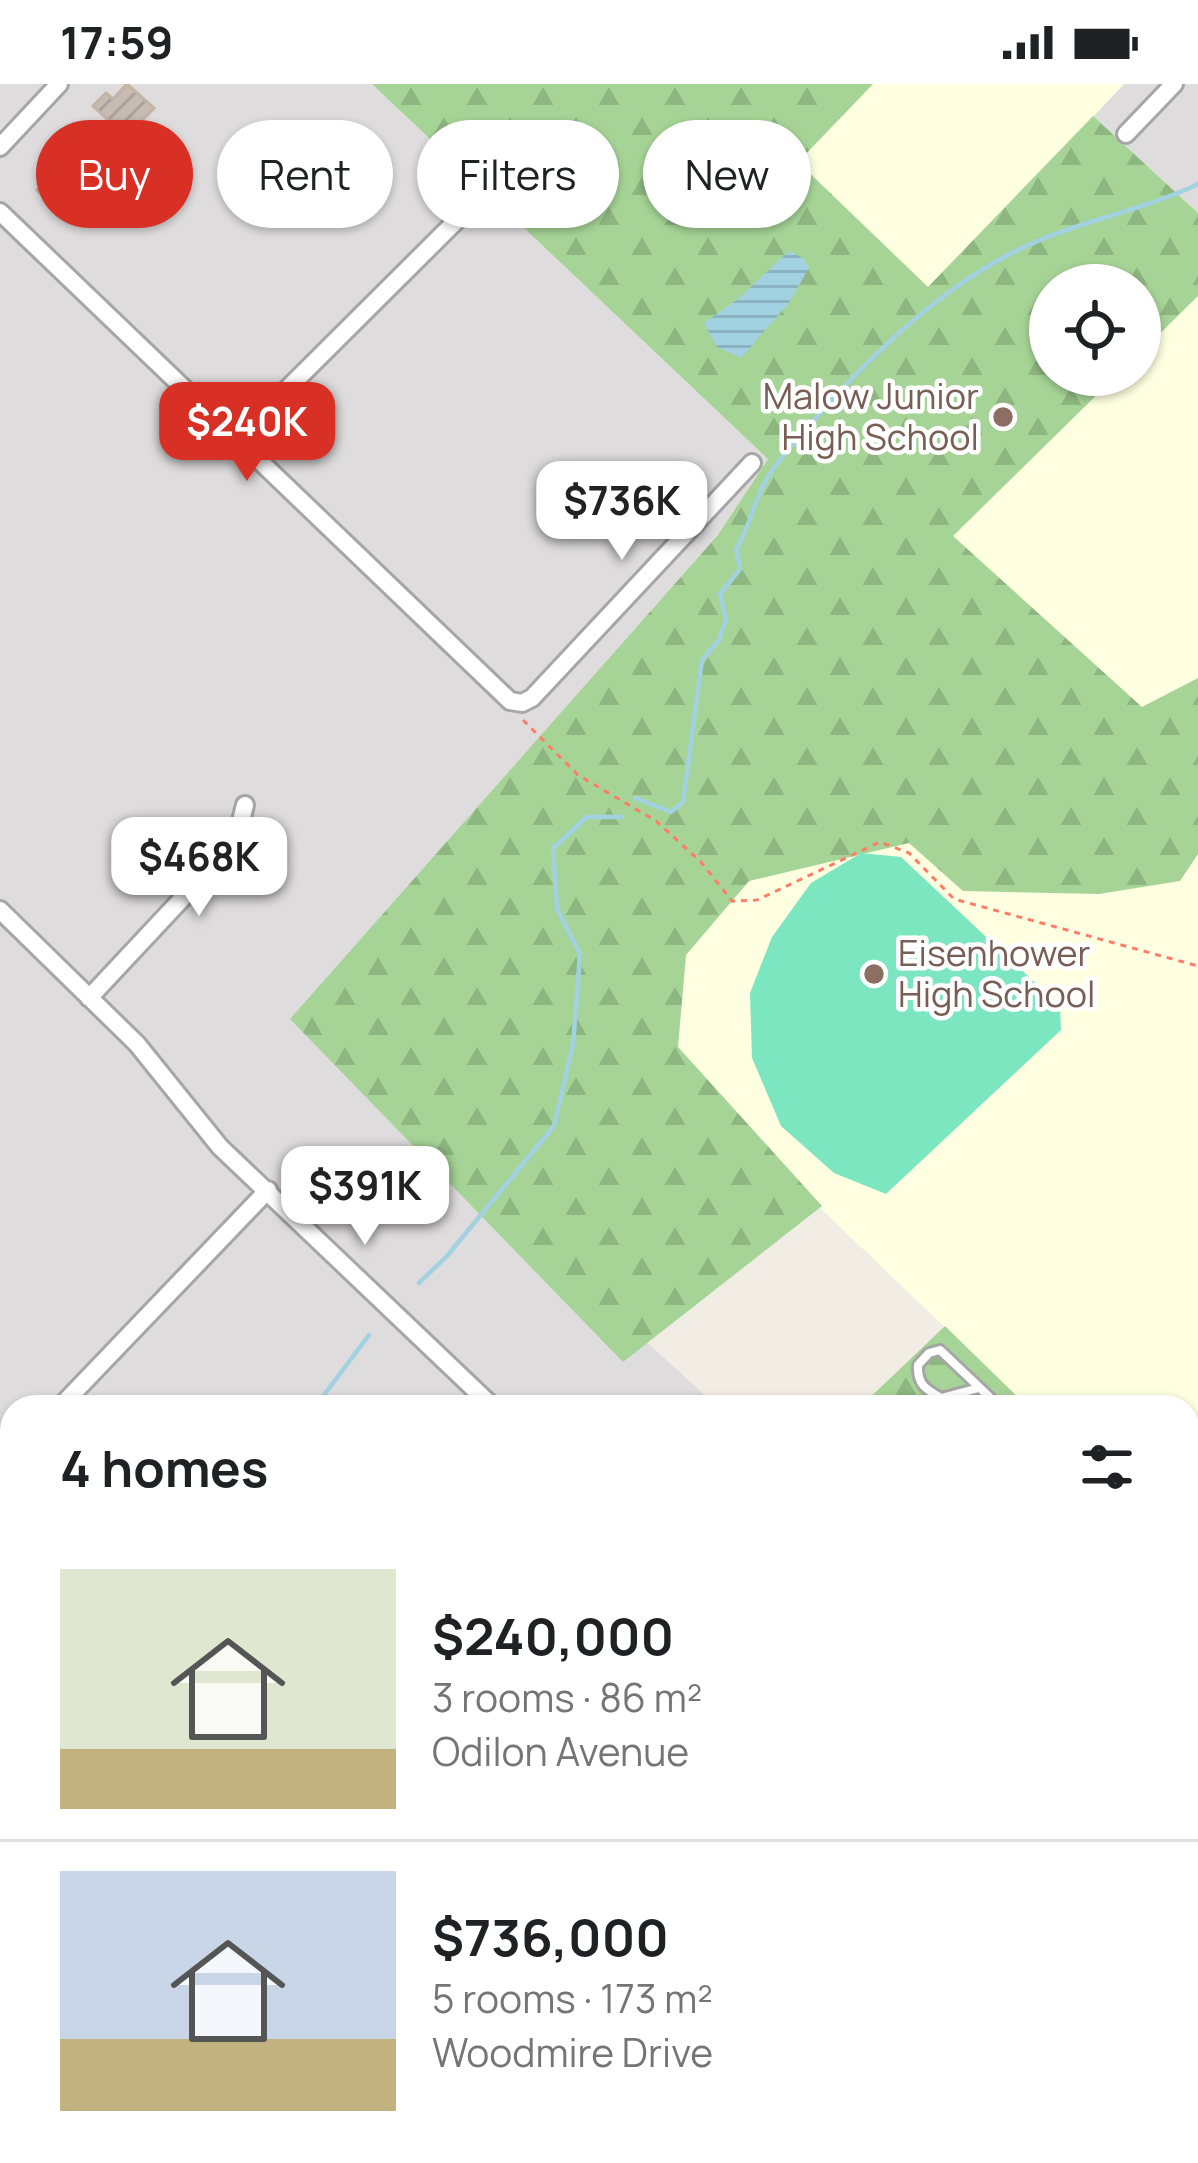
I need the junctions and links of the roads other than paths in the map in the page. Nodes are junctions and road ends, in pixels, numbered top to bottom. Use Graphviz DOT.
graph roads {
  1 [pos="59,84"];
  2 [pos="1174,84"];
  3 [pos="1126,134"];
  4 [pos="0,147"];
  5 [pos="0,212"];
  6 [pos="449,228"];
  7 [pos="238,439"];
  8 [pos="752,463"];
  9 [pos="245,805"];
  10 [pos="0,910"];
  11 [pos="89,998"];
  12 [pos="268,1190"];
  13 [pos="979,1388"];
  14 [pos="72,1395"];
  15 [pos="481,1395"];
  16 [pos="935,1395"];
  17 [pos="952,1395"];
  18 [pos="987,1395"];
  1 -- 4 [label="street"];
  2 -- 3 [label="street"];
  5 -- 7 [label="street"];
  6 -- 7 [label="street"];
  7 -- 8 [label="street"];
  9 -- 11 [label="street"];
  10 -- 11 [label="street"];
  11 -- 12 [label="street"];
  12 -- 14 [label="street"];
  12 -- 15 [label="street"];
  13 -- 16 [label="lane"];
  13 -- 17 [label="lane"];
  13 -- 18 [label="lane"];
}
